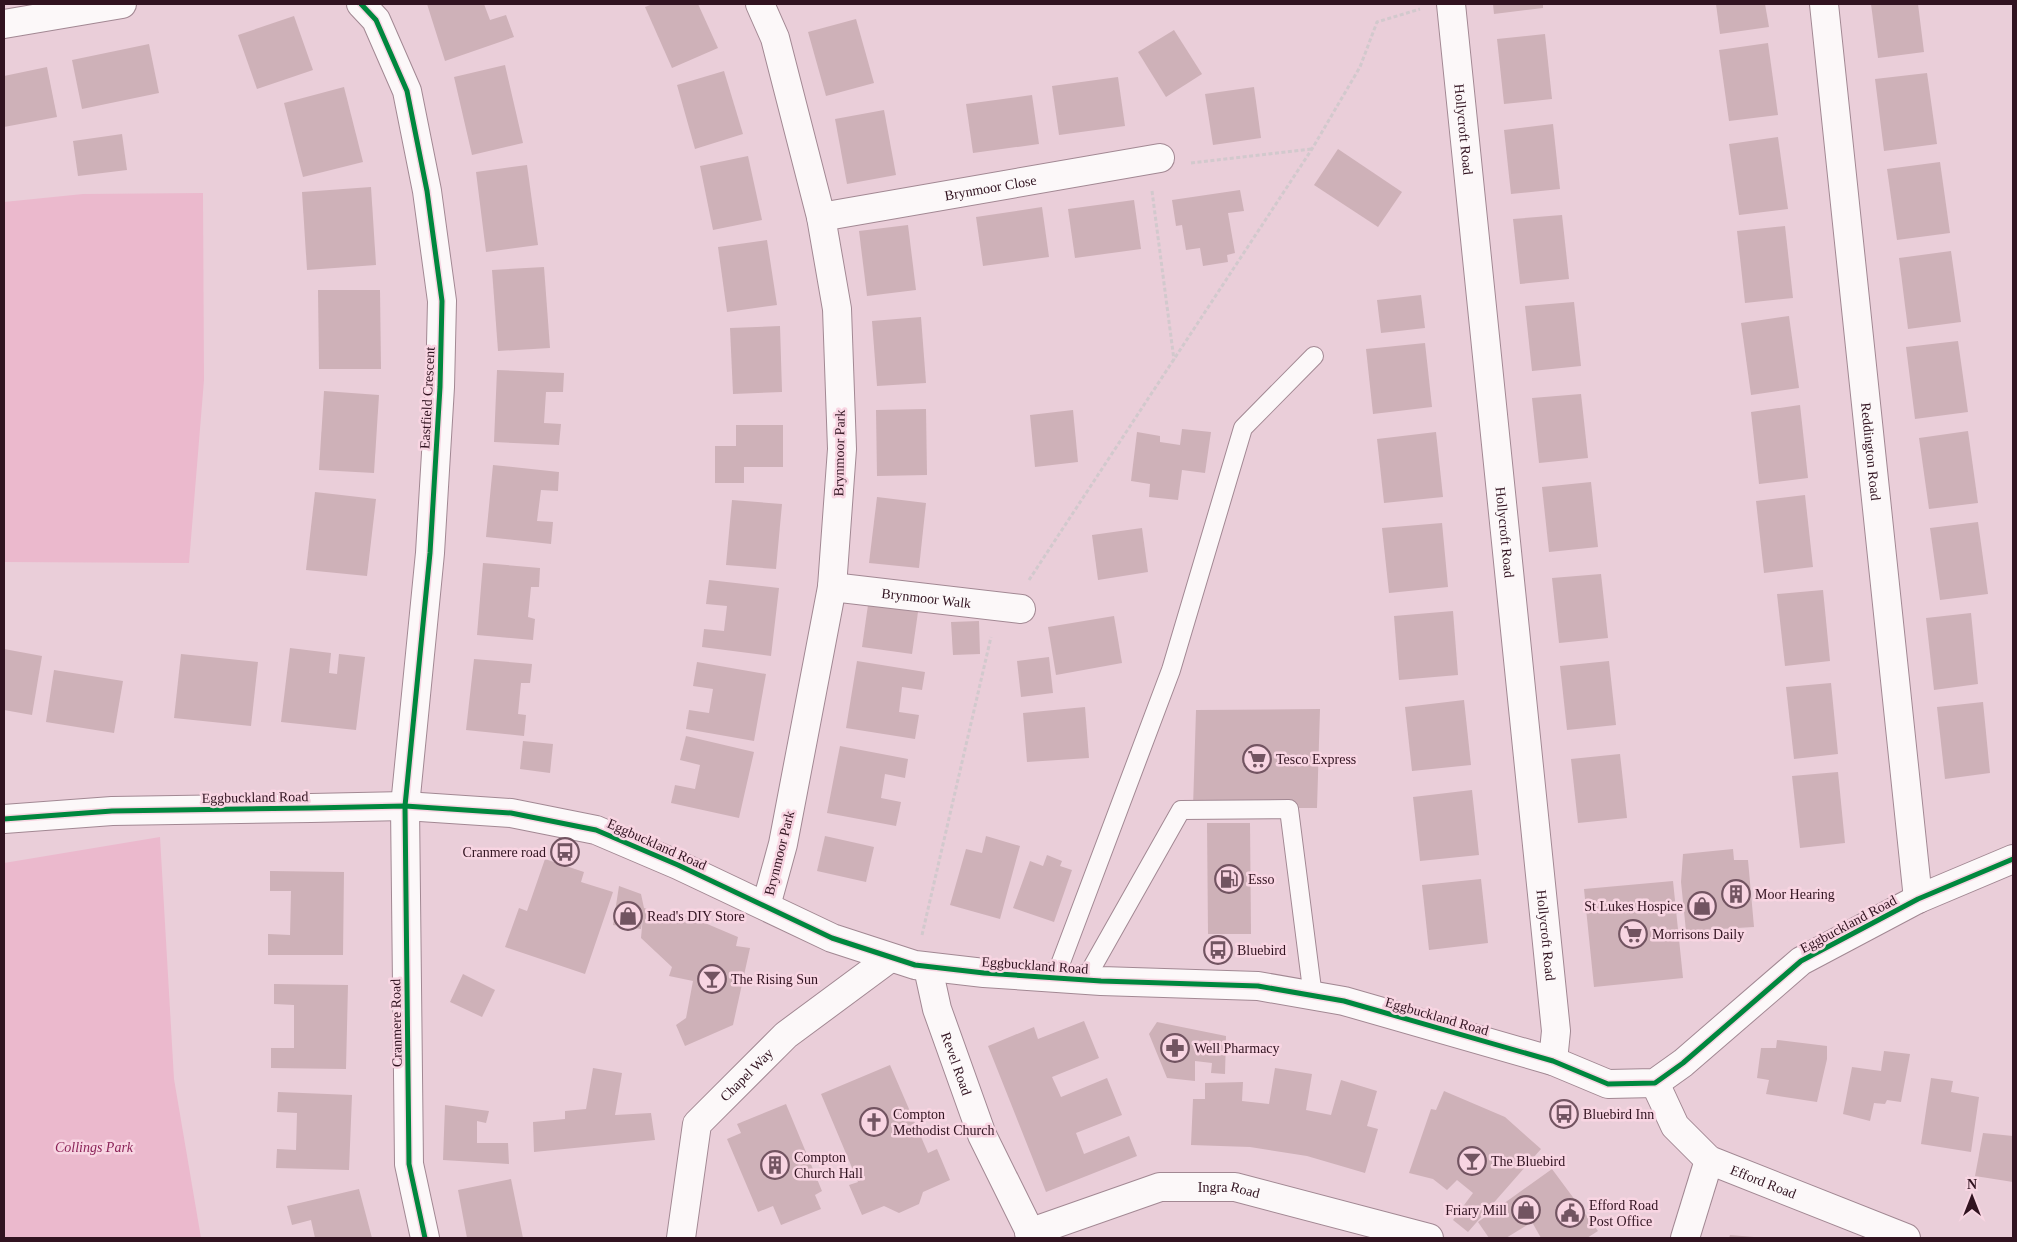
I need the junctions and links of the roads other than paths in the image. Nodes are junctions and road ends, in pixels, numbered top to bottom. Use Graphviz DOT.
graph roads {
  1 [pos="122,4"];
  2 [pos="361,4"];
  3 [pos="760,4"];
  4 [pos="1451,4"];
  5 [pos="1824,4"];
  6 [pos="4,24"];
  7 [pos="1154,159"];
  8 [pos="821,217"];
  9 [pos="1314,356"];
  10 [pos="832,587"];
  11 [pos="1010,608"];
  12 [pos="405,806"];
  13 [pos="4,819"];
  14 [pos="2013,859"];
  15 [pos="1918,900"];
  16 [pos="766,906"];
  17 [pos="890,958"];
  18 [pos="928,968"];
  19 [pos="1055,978"];
  20 [pos="1085,980"];
  21 [pos="1313,997"];
  22 [pos="1553,1061"];
  23 [pos="1655,1083"];
  24 [pos="1709,1160"];
  25 [pos="1031,1236"];
  26 [pos="425,1238"];
  27 [pos="680,1238"];
  28 [pos="1429,1238"];
  29 [pos="1685,1238"];
  30 [pos="1906,1238"];
  1 -- 6 [label="street"];
  2 -- 12 [label="street, Eastfield Crescent"];
  3 -- 8 [label="street, Brynmoor Park"];
  4 -- 22 [label="street, Hollycroft Road"];
  5 -- 15 [label="street, Reddington Road"];
  7 -- 8 [label="street, Brynmoor Close"];
  8 -- 10 [label="street, Brynmoor Park"];
  9 -- 19 [label="lane"];
  10 -- 11 [label="street, Brynmoor Walk"];
  10 -- 16 [label="street, Brynmoor Park"];
  12 -- 13 [label="street, Eggbuckland Road"];
  12 -- 16 [label="street, Eggbuckland Road"];
  12 -- 26 [label="street, Cranmere Road"];
  14 -- 15 [label="street, Eggbuckland Road"];
  15 -- 23 [label="street, Eggbuckland Road"];
  16 -- 17 [label="street, Eggbuckland Road"];
  17 -- 18 [label="street, Eggbuckland Road"];
  17 -- 27 [label="street, Chapel Way"];
  18 -- 19 [label="street, Eggbuckland Road"];
  18 -- 25 [label="street, Revel Road"];
  19 -- 20 [label="street, Eggbuckland Road"];
  20 -- 21 [label="street, Eggbuckland Road"];
  20 -- 21 [label="lane"];
  21 -- 22 [label="street, Eggbuckland Road"];
  22 -- 23 [label="street, Eggbuckland Road"];
  23 -- 24 [label="street, Efford Road"];
  24 -- 29 [label="street"];
  24 -- 30 [label="street, Efford Road"];
  25 -- 28 [label="street, Ingra Road"];
}
